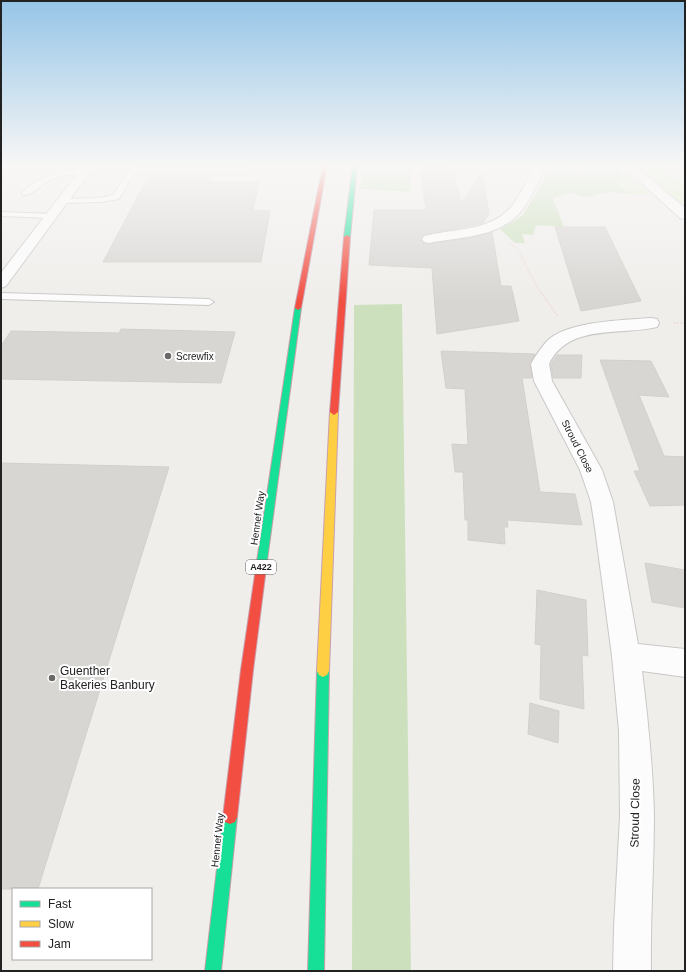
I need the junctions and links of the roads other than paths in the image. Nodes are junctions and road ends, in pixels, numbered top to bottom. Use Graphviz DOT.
graph roads {
  1 [pos="56,210"];
  2 [pos="316,210"];
  3 [pos="350,210"];
  4 [pos="514,210"];
  5 [pos="1,214"];
  6 [pos="51,216"];
  7 [pos="430,239"];
  8 [pos="1,283"];
  9 [pos="1,296"];
  10 [pos="209,302"];
  11 [pos="651,323"];
  12 [pos="626,656"];
  13 [pos="685,663"];
  14 [pos="213,971"];
  15 [pos="316,971"];
  16 [pos="632,971"];
  1 -- 6 [label="street"];
  2 -- 14 [label="highway, Hennef Way / A422"];
  3 -- 15 [label="highway"];
  4 -- 7 [label="street"];
  5 -- 6 [label="lane"];
  6 -- 8 [label="street"];
  9 -- 10 [label="lane"];
  11 -- 12 [label="street, Stroud Close"];
  12 -- 13 [label="street"];
  12 -- 16 [label="street, Stroud Close"];
}
